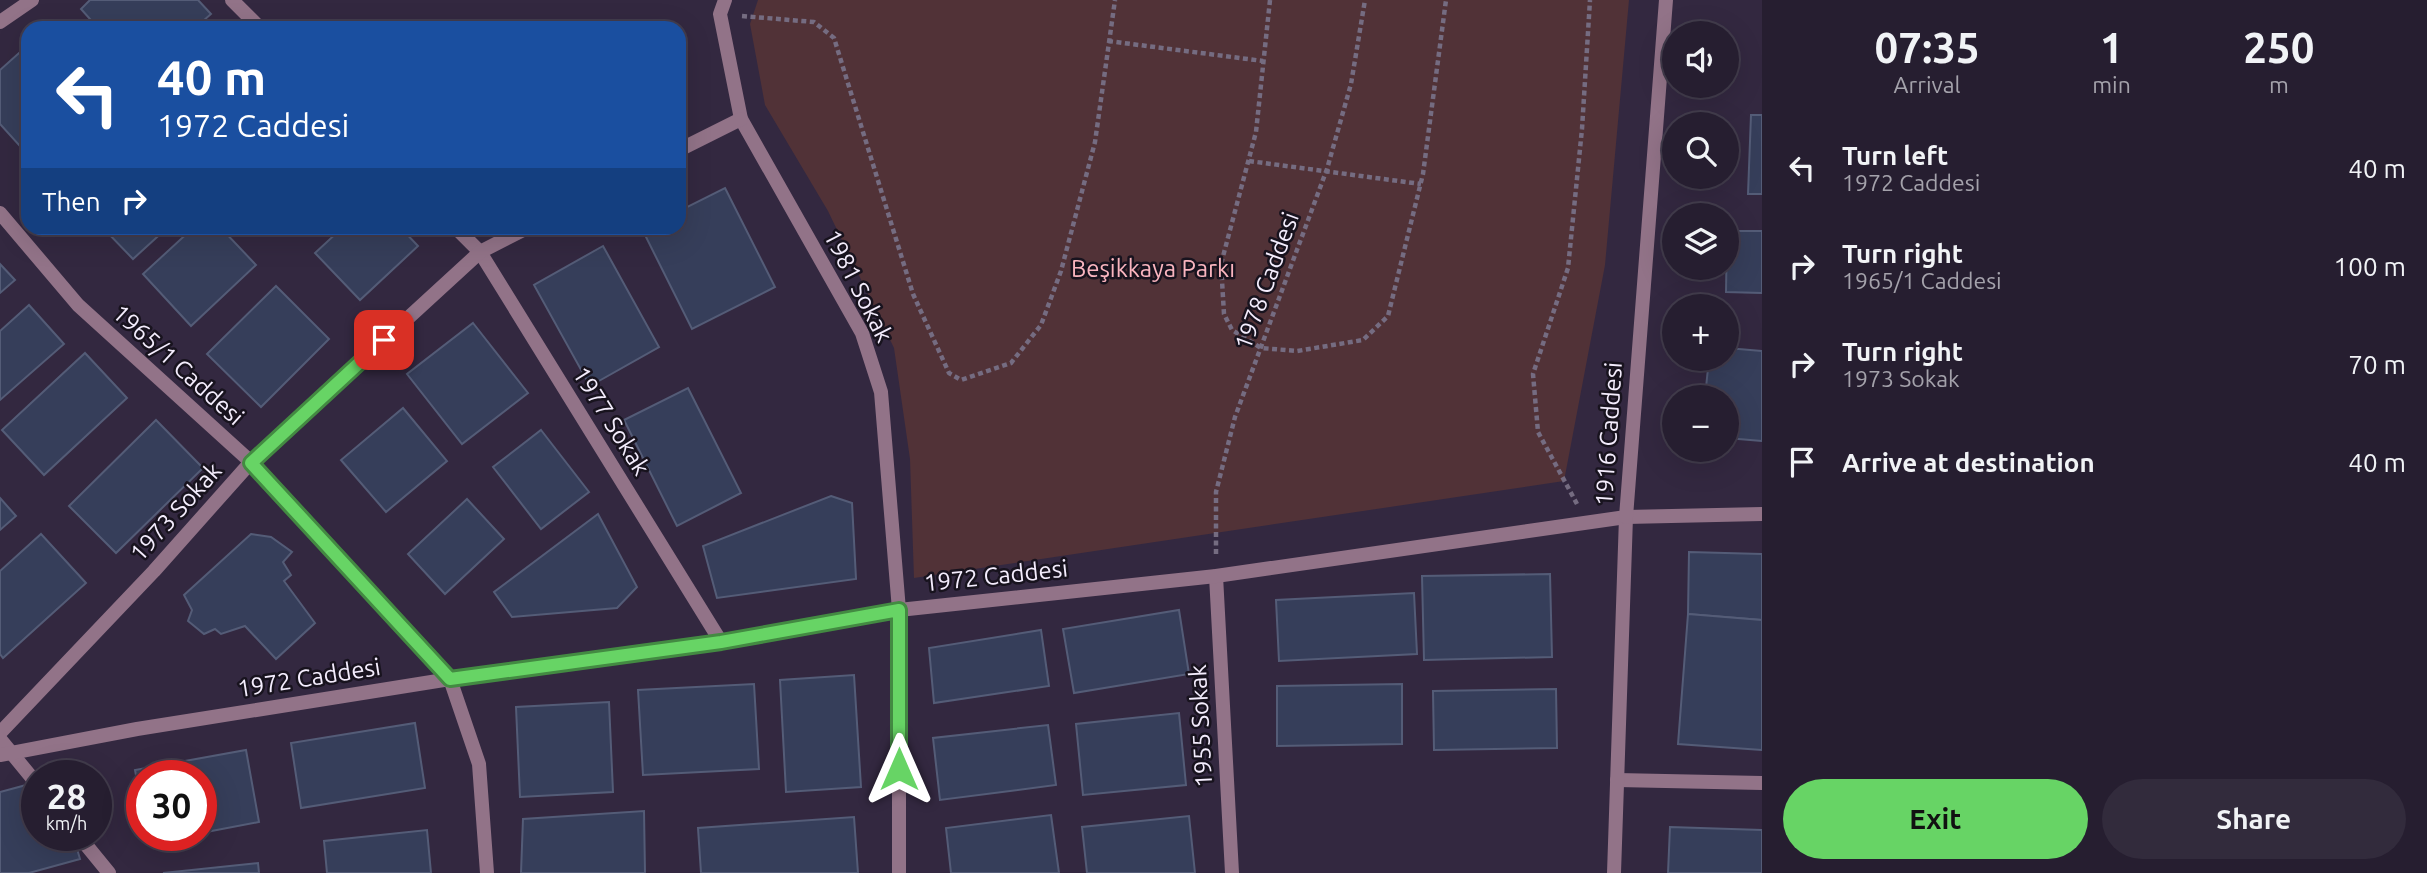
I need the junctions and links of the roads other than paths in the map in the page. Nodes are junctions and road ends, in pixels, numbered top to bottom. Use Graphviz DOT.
graph roads {
  1 [pos="32,0"];
  2 [pos="233,0"];
  3 [pos="1666,0"];
  4 [pos="723,7"];
  5 [pos="253,21"];
  6 [pos="0,22"];
  7 [pos="741,119"];
  8 [pos="686,146"];
  9 [pos="0,213"];
  10 [pos="463,235"];
  11 [pos="513,235"];
  12 [pos="480,251"];
  13 [pos="251,463"];
  14 [pos="1762,514"];
  15 [pos="1626,517"];
  16 [pos="1216,576"];
  17 [pos="899,610"];
  18 [pos="721,642"];
  19 [pos="450,679"];
  20 [pos="0,736"];
  21 [pos="6,754"];
  22 [pos="21,769"];
  23 [pos="1617,780"];
  24 [pos="1762,783"];
  25 [pos="91,851"];
  26 [pos="109,873"];
  27 [pos="487,873"];
  28 [pos="899,873"];
  29 [pos="1233,873"];
  30 [pos="1614,873"];
  1 -- 6 [label="street"];
  2 -- 5 [label="street"];
  3 -- 15 [label="street, 1916 Caddesi"];
  4 -- 7 [label="street, 1981 Sokak"];
  7 -- 8 [label="street"];
  7 -- 17 [label="street, 1981 Sokak"];
  9 -- 13 [label="street, 1965/1 Caddesi"];
  10 -- 12 [label="street, 1977 Sokak"];
  11 -- 12 [label="street, 1973 Sokak"];
  12 -- 13 [label="street, 1973 Sokak"];
  12 -- 18 [label="street, 1977 Sokak"];
  13 -- 19 [label="street, 1965/1 Caddesi"];
  13 -- 20 [label="street, 1973 Sokak"];
  14 -- 15 [label="street, 1972 Caddesi"];
  15 -- 16 [label="street, 1972 Caddesi"];
  15 -- 23 [label="street, 1916 Caddesi"];
  16 -- 17 [label="street, 1972 Caddesi"];
  16 -- 29 [label="street, 1955 Sokak"];
  17 -- 18 [label="street, 1972 Caddesi"];
  17 -- 28 [label="street, 1981 Sokak"];
  18 -- 19 [label="street, 1972 Caddesi"];
  19 -- 21 [label="street, 1972 Caddesi"];
  19 -- 27 [label="street, 1965/1 Caddesi"];
  20 -- 21 [label="street"];
  21 -- 22 [label="street"];
  23 -- 24 [label="street"];
  23 -- 30 [label="street, 1916 Caddesi"];
  25 -- 26 [label="street"];
}
